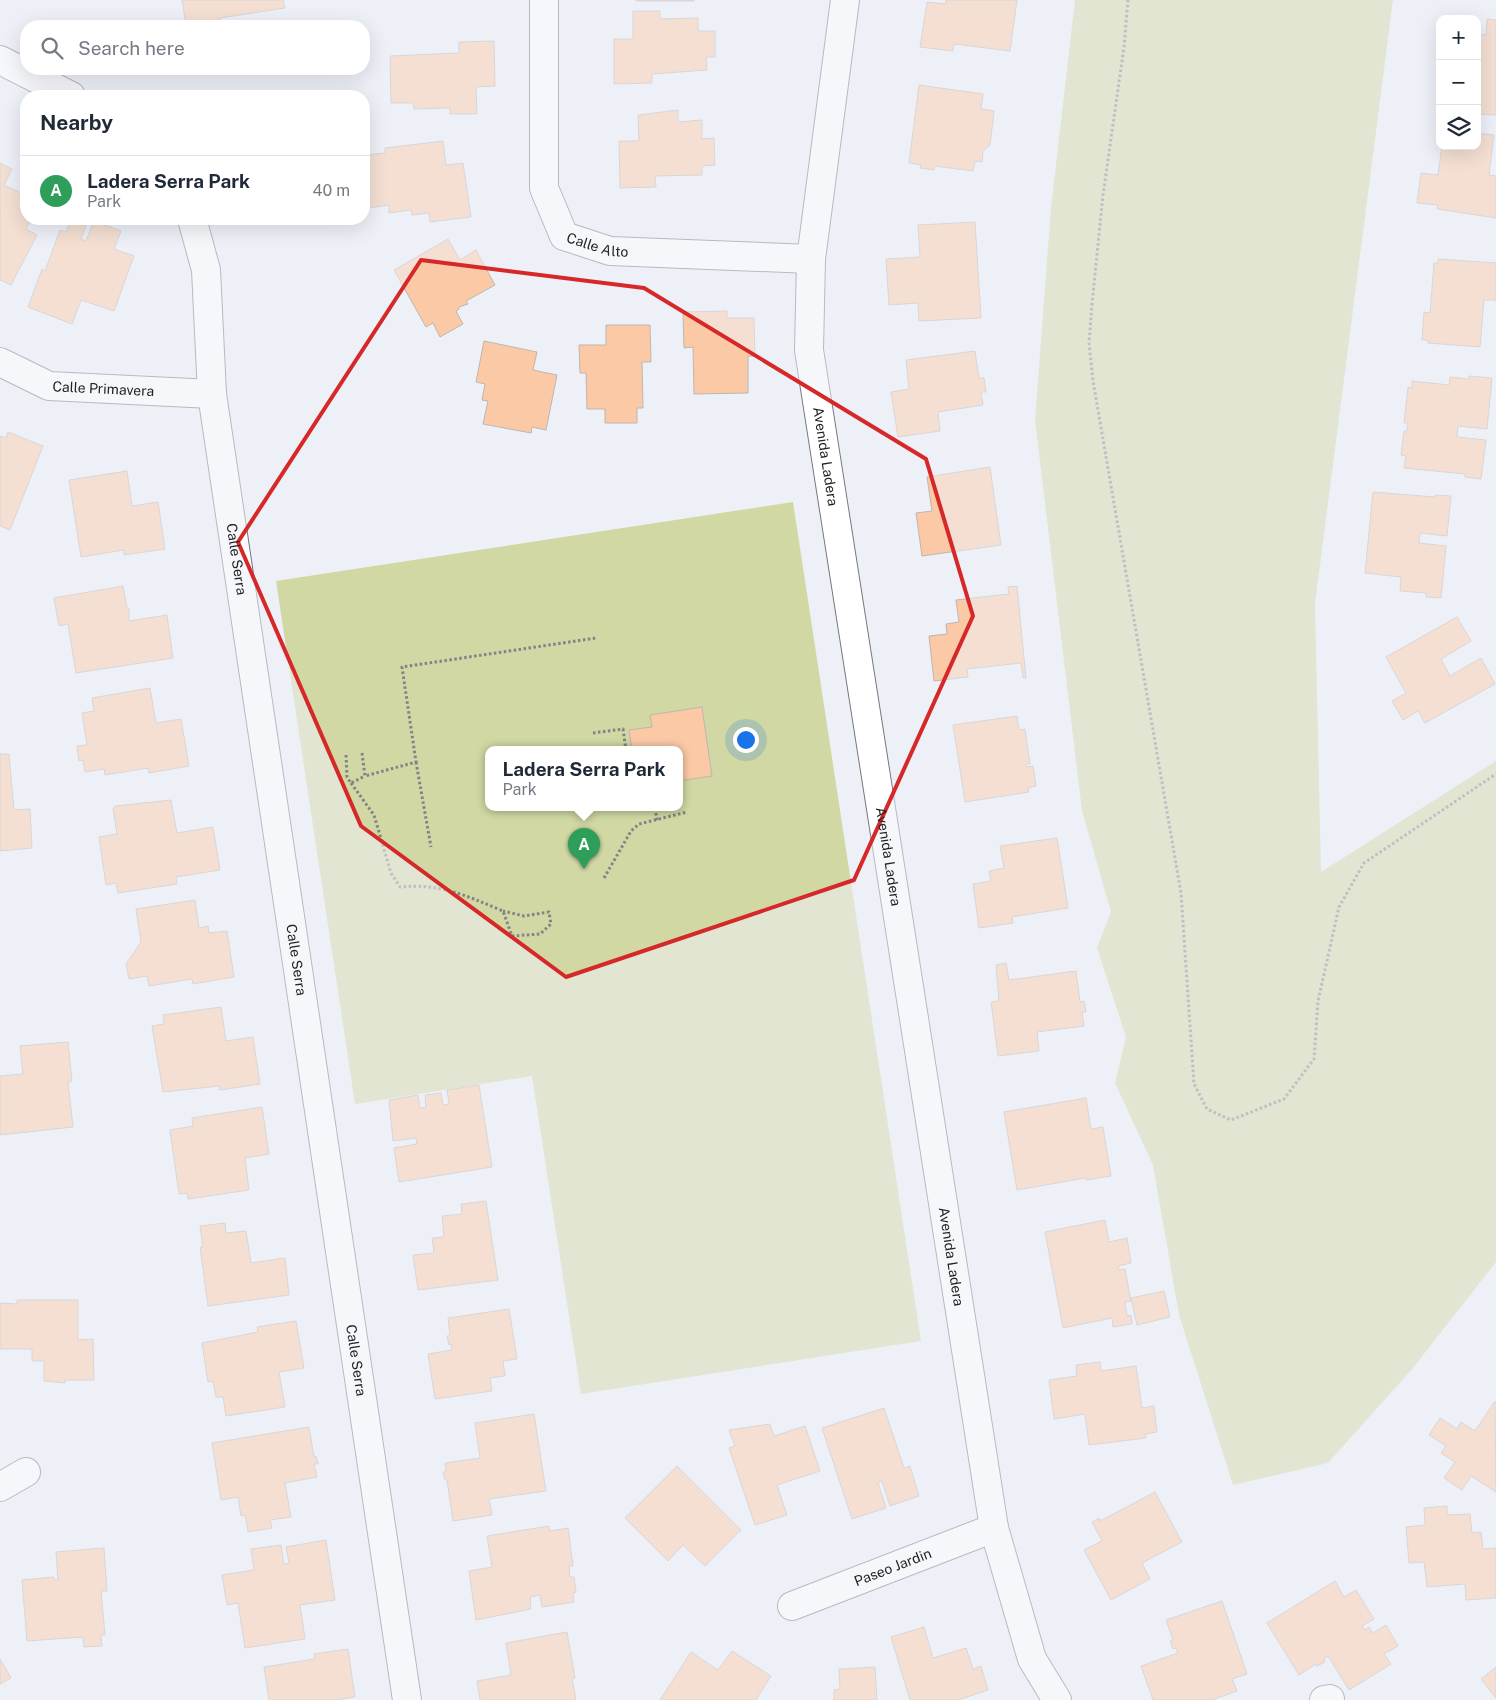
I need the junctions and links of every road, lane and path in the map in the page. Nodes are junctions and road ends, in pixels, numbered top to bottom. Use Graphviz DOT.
graph roads {
  1 [pos="544,0"];
  2 [pos="845,0"];
  3 [pos="1128,0"];
  4 [pos="0,60"];
  5 [pos="20,70"];
  6 [pos="30,75"];
  7 [pos="59,90"];
  8 [pos="194,225"];
  9 [pos="811,259"];
  10 [pos="0,362"];
  11 [pos="212,394"];
  12 [pos="596,638"];
  13 [pos="593,733"];
  14 [pos="625,746"];
  15 [pos="362,753"];
  16 [pos="346,755"];
  17 [pos="416,762"];
  18 [pos="1496,774"];
  19 [pos="365,776"];
  20 [pos="351,783"];
  21 [pos="656,811"];
  22 [pos="687,812"];
  23 [pos="657,820"];
  24 [pos="431,847"];
  25 [pos="604,878"];
  26 [pos="503,911"];
  27 [pos="26,1472"];
  28 [pos="0,1487"];
  29 [pos="994,1528"];
  30 [pos="792,1606"];
  31 [pos="407,1700"];
  32 [pos="1057,1700"];
  1 -- 9 [label="street, Calle Alto"];
  2 -- 9 [label="street, Avenida Ladera"];
  3 -- 18 [label="path"];
  4 -- 5 [label="street"];
  6 -- 7 [label="street"];
  8 -- 11 [label="street, Calle Serra"];
  9 -- 29 [label="street, Avenida Ladera"];
  10 -- 11 [label="street, Calle Primavera"];
  11 -- 31 [label="street, Calle Serra"];
  12 -- 17 [label="path"];
  13 -- 14 [label="path"];
  15 -- 19 [label="path"];
  16 -- 20 [label="path"];
  17 -- 19 [label="path"];
  17 -- 24 [label="path"];
  19 -- 20 [label="path"];
  20 -- 26 [label="path"];
  21 -- 23 [label="path"];
  22 -- 23 [label="path"];
  23 -- 25 [label="path"];
  26 -- 26 [label="path"];
  27 -- 28 [label="street"];
  29 -- 30 [label="street, Paseo Jardin"];
  29 -- 32 [label="street, Avenida Ladera"];
}
